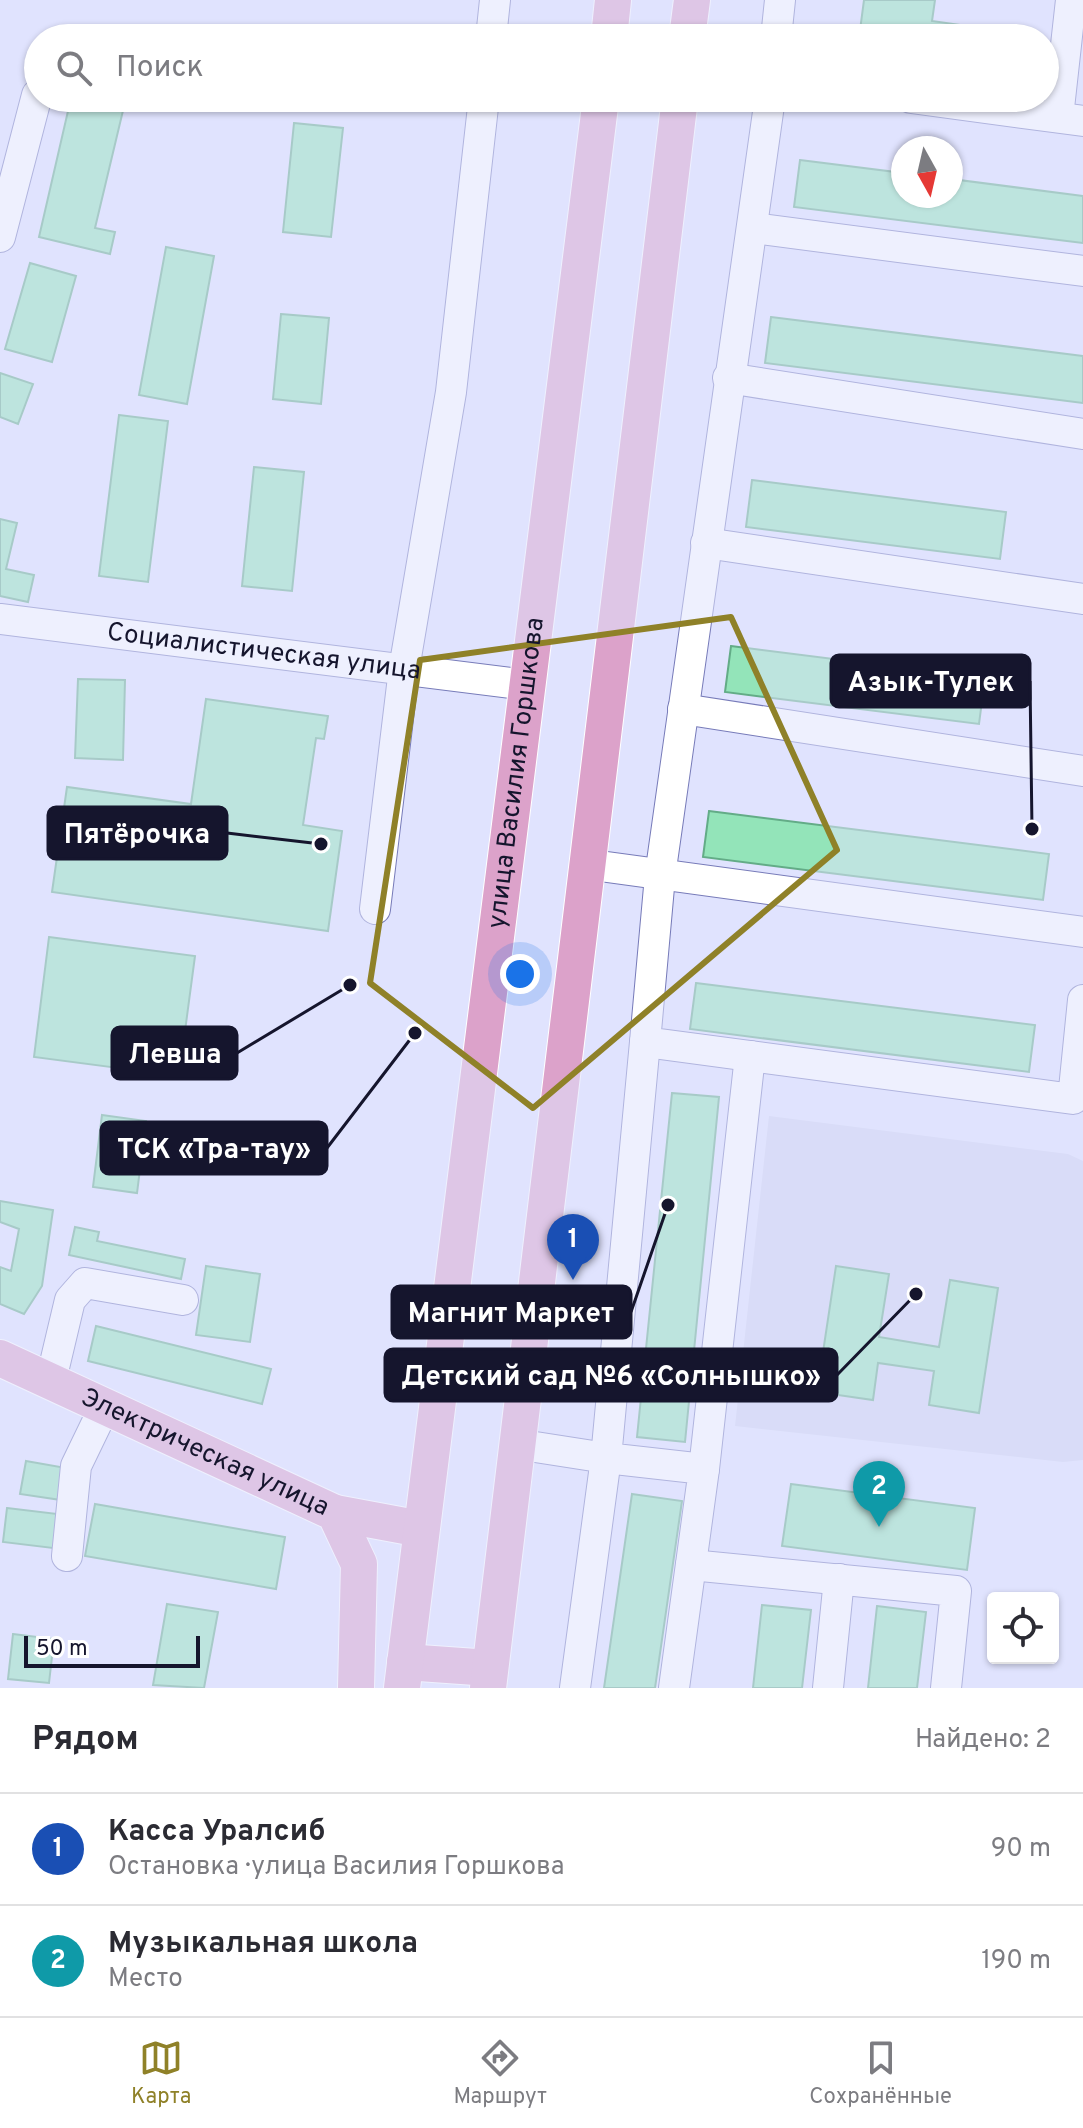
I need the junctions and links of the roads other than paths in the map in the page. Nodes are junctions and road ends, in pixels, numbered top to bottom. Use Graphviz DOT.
graph roads {
  1 [pos="495,0"];
  2 [pos="613,0"];
  3 [pos="692,0"];
  4 [pos="780,0"];
  5 [pos="1071,0"];
  6 [pos="492,24"];
  7 [pos="610,24"];
  8 [pos="689,24"];
  9 [pos="777,24"];
  10 [pos="33,112"];
  11 [pos="482,112"];
  12 [pos="599,112"];
  13 [pos="678,112"];
  14 [pos="768,112"];
  15 [pos="1017,112"];
  16 [pos="1070,119"];
  17 [pos="753,228"];
  18 [pos="0,237"];
  19 [pos="1083,271"];
  20 [pos="728,378"];
  21 [pos="1083,434"];
  22 [pos="706,543"];
  23 [pos="1083,599"];
  24 [pos="0,619"];
  25 [pos="404,669"];
  26 [pos="527,685"];
  27 [pos="683,709"];
  28 [pos="1083,771"];
  29 [pos="585,864"];
  30 [pos="660,876"];
  31 [pos="375,909"];
  32 [pos="1083,932"];
  33 [pos="1083,1000"];
  34 [pos="645,1042"];
  35 [pos="750,1056"];
  36 [pos="183,1300"];
  37 [pos="0,1358"];
  38 [pos="51,1380"];
  39 [pos="105,1406"];
  40 [pos="516,1444"];
  41 [pos="606,1458"];
  42 [pos="704,1469"];
  43 [pos="335,1513"];
  44 [pos="421,1529"];
  45 [pos="67,1556"];
  46 [pos="691,1565"];
  47 [pos="839,1579"];
  48 [pos="403,1675"];
  49 [pos="489,1678"];
  50 [pos="356,1688"];
  51 [pos="575,1688"];
  52 [pos="674,1688"];
  53 [pos="828,1688"];
  54 [pos="946,1688"];
  1 -- 6 [label="street"];
  2 -- 7 [label="main road"];
  3 -- 8 [label="main road"];
  4 -- 9 [label="street"];
  5 -- 16 [label="street"];
  10 -- 18 [label="street"];
  11 -- 25 [label="street"];
  12 -- 26 [label="main road, улица Василия Горшкова"];
  13 -- 29 [label="main road"];
  14 -- 17 [label="street"];
  15 -- 16 [label="street"];
  17 -- 19 [label="street"];
  17 -- 20 [label="street"];
  20 -- 21 [label="street"];
  20 -- 22 [label="street"];
  22 -- 23 [label="street"];
  22 -- 27 [label="street"];
  24 -- 25 [label="street, Социалистическая улица"];
  25 -- 26 [label="street, Социалистическая улица"];
  25 -- 31 [label="street"];
  26 -- 44 [label="main road, улица Василия Горшкова"];
  27 -- 28 [label="street"];
  27 -- 30 [label="street"];
  29 -- 30 [label="street"];
  29 -- 40 [label="main road"];
  30 -- 32 [label="street"];
  30 -- 34 [label="street"];
  33 -- 35 [label="street"];
  34 -- 35 [label="street"];
  34 -- 41 [label="street"];
  35 -- 42 [label="street"];
  36 -- 38 [label="street"];
  37 -- 38 [label="main road, Электрическая улица"];
  38 -- 39 [label="main road, Электрическая улица"];
  39 -- 43 [label="main road, Электрическая улица"];
  39 -- 45 [label="street"];
  40 -- 41 [label="street"];
  40 -- 49 [label="main road"];
  41 -- 42 [label="street"];
  41 -- 51 [label="street"];
  42 -- 46 [label="street"];
  43 -- 44 [label="main road"];
  43 -- 50 [label="main road, Электрическая улица"];
  44 -- 48 [label="main road, улица Василия Горшкова"];
  46 -- 47 [label="street"];
  46 -- 52 [label="street"];
  47 -- 53 [label="street"];
  47 -- 54 [label="street"];
  48 -- 49 [label="main road"];
}
